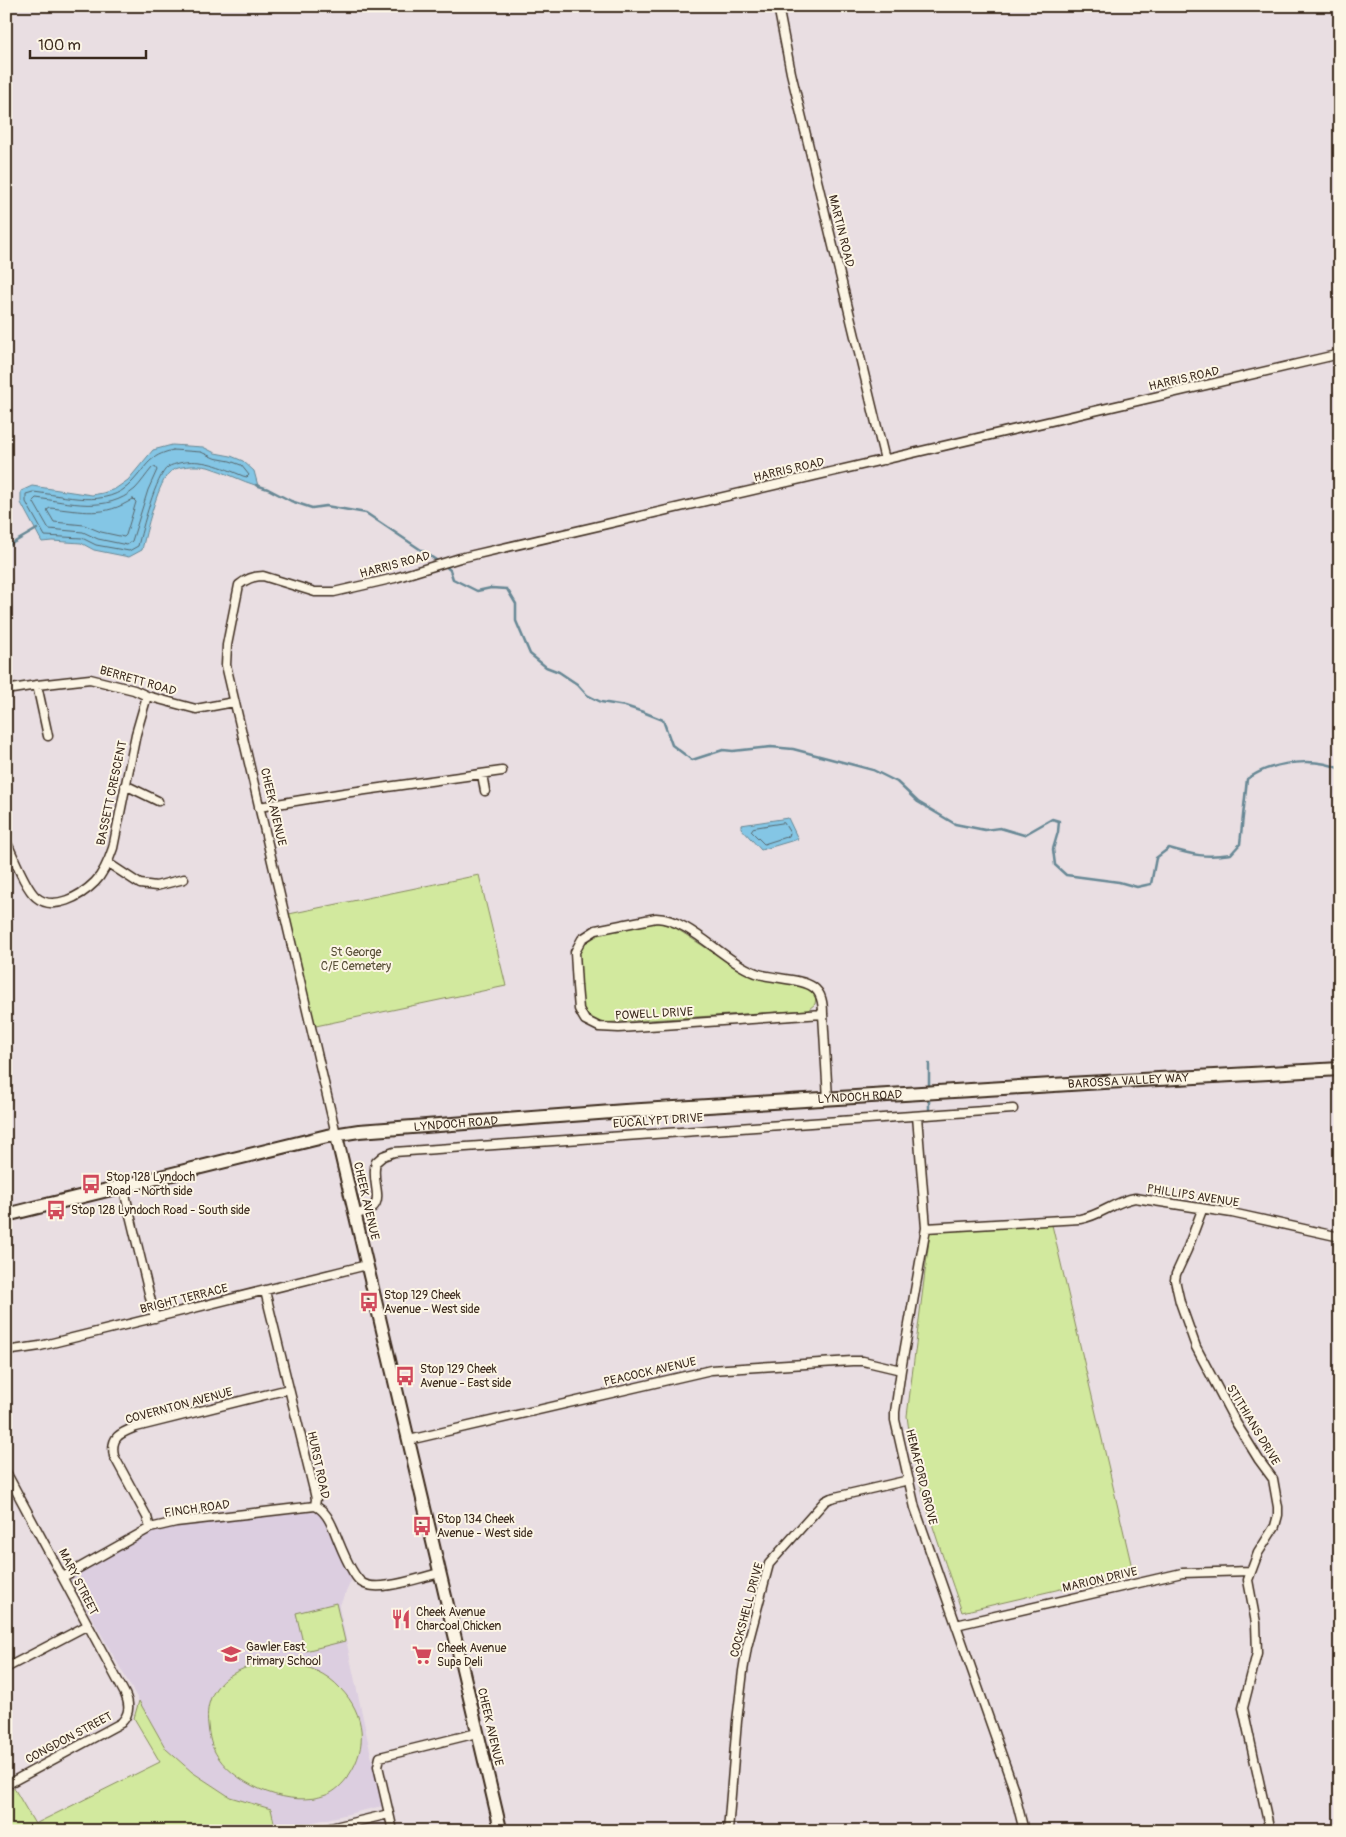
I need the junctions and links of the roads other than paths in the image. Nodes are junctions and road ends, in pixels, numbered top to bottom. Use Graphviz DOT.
graph roads {
  1 [pos="778,6"];
  2 [pos="1340,354"];
  3 [pos="885,460"];
  4 [pos="242,583"];
  5 [pos="37,685"];
  6 [pos="6,690"];
  7 [pos="147,696"];
  8 [pos="234,702"];
  9 [pos="48,736"];
  10 [pos="502,771"];
  11 [pos="482,774"];
  12 [pos="125,785"];
  13 [pos="485,791"];
  14 [pos="158,801"];
  15 [pos="259,806"];
  16 [pos="6,841"];
  17 [pos="108,863"];
  18 [pos="184,878"];
  19 [pos="824,1014"];
  20 [pos="1340,1069"];
  21 [pos="916,1094"];
  22 [pos="828,1099"];
  23 [pos="1013,1109"];
  24 [pos="917,1116"];
  25 [pos="336,1134"];
  26 [pos="123,1186"];
  27 [pos="1202,1210"];
  28 [pos="355,1214"];
  29 [pos="6,1215"];
  30 [pos="926,1228"];
  31 [pos="1340,1237"];
  32 [pos="367,1265"];
  33 [pos="265,1291"];
  34 [pos="155,1318"];
  35 [pos="6,1351"];
  36 [pos="901,1370"];
  37 [pos="289,1389"];
  38 [pos="409,1440"];
  39 [pos="6,1472"];
  40 [pos="909,1480"];
  41 [pos="315,1506"];
  42 [pos="150,1528"];
  43 [pos="1250,1571"];
  44 [pos="440,1573"];
  45 [pos="63,1577"];
  46 [pos="88,1625"];
  47 [pos="956,1625"];
  48 [pos="6,1668"];
  49 [pos="129,1702"];
  50 [pos="477,1733"];
  51 [pos="6,1785"];
  52 [pos="389,1814"];
  53 [pos="318,1831"];
  54 [pos="393,1831"];
  55 [pos="500,1831"];
  56 [pos="728,1831"];
  57 [pos="1024,1831"];
  58 [pos="1270,1831"];
  1 -- 3 [label="street, MARTIN ROAD"];
  2 -- 3 [label="street, HARRIS ROAD"];
  3 -- 4 [label="street, HARRIS ROAD"];
  4 -- 8 [label="street, CHEEK AVENUE"];
  5 -- 6 [label="street, BERRETT ROAD"];
  5 -- 7 [label="street, BERRETT ROAD"];
  5 -- 9 [label="street"];
  7 -- 8 [label="street, BERRETT ROAD"];
  7 -- 12 [label="street, BASSETT CRESCENT"];
  8 -- 15 [label="street, CHEEK AVENUE"];
  10 -- 11 [label="street"];
  11 -- 13 [label="street"];
  11 -- 15 [label="street"];
  12 -- 14 [label="street"];
  12 -- 17 [label="street, BASSETT CRESCENT"];
  15 -- 25 [label="street, CHEEK AVENUE"];
  16 -- 17 [label="street, BASSETT CRESCENT"];
  17 -- 18 [label="street"];
  19 -- 19 [label="street, POWELL DRIVE"];
  19 -- 22 [label="street, POWELL DRIVE"];
  20 -- 21 [label="main road, BAROSSA VALLEY WAY"];
  21 -- 22 [label="main road, LYNDOCH ROAD"];
  22 -- 25 [label="main road, LYNDOCH ROAD"];
  23 -- 24 [label="street, EUCALYPT DRIVE"];
  24 -- 28 [label="street, EUCALYPT DRIVE"];
  24 -- 30 [label="street, HEMAFORD GROVE"];
  25 -- 26 [label="main road, LYNDOCH ROAD"];
  25 -- 28 [label="street, CHEEK AVENUE"];
  26 -- 29 [label="main road, LYNDOCH ROAD"];
  26 -- 34 [label="street"];
  27 -- 30 [label="street, PHILLIPS AVENUE"];
  27 -- 31 [label="street, PHILLIPS AVENUE"];
  27 -- 43 [label="street, STITHIANS DRIVE"];
  28 -- 32 [label="street, CHEEK AVENUE"];
  30 -- 36 [label="street, HEMAFORD GROVE"];
  32 -- 33 [label="street, BRIGHT TERRACE"];
  32 -- 38 [label="street, CHEEK AVENUE"];
  33 -- 34 [label="street, BRIGHT TERRACE"];
  33 -- 37 [label="street, HURST ROAD"];
  34 -- 35 [label="street, BRIGHT TERRACE"];
  36 -- 38 [label="street, PEACOCK AVENUE"];
  36 -- 40 [label="street, HEMAFORD GROVE"];
  37 -- 41 [label="street, HURST ROAD"];
  37 -- 42 [label="street, COVERNTON AVENUE"];
  38 -- 44 [label="street, CHEEK AVENUE"];
  39 -- 45 [label="street, MARY STREET"];
  40 -- 47 [label="street, HEMAFORD GROVE"];
  40 -- 56 [label="street, COCKSHELL DRIVE"];
  41 -- 42 [label="street, FINCH ROAD"];
  41 -- 44 [label="street, HURST ROAD"];
  42 -- 45 [label="street, FINCH ROAD"];
  43 -- 47 [label="street, MARION DRIVE"];
  43 -- 58 [label="street, STITHIANS DRIVE"];
  44 -- 50 [label="street, CHEEK AVENUE"];
  45 -- 46 [label="street, MARY STREET"];
  46 -- 48 [label="street"];
  46 -- 49 [label="street, MARY STREET"];
  47 -- 57 [label="street, HEMAFORD GROVE"];
  49 -- 51 [label="street, CONGDON STREET"];
  50 -- 52 [label="street"];
  50 -- 55 [label="street, CHEEK AVENUE"];
  52 -- 53 [label="street"];
  52 -- 54 [label="street"];
}
